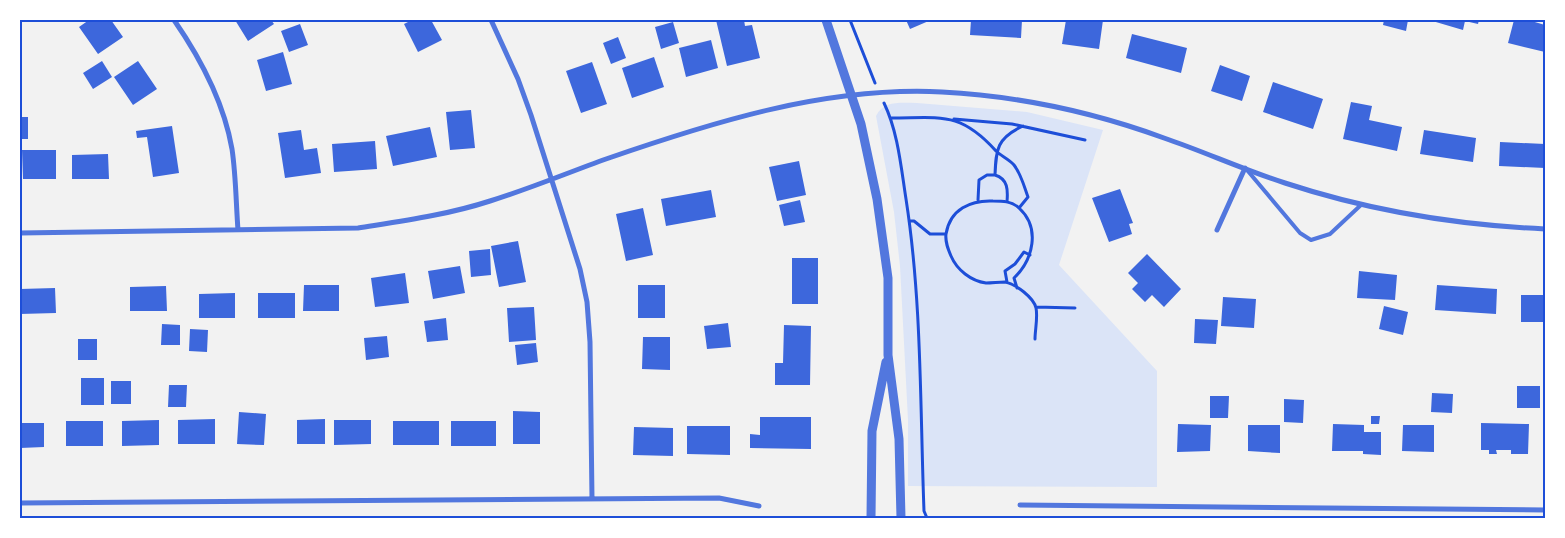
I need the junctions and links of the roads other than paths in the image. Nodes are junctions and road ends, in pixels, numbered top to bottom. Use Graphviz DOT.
graph roads {
  1 [pos="174,20"];
  2 [pos="491,20"];
  3 [pos="826,20"];
  4 [pos="852,96"];
  5 [pos="1245,168"];
  6 [pos="550,180"];
  7 [pos="1362,204"];
  8 [pos="1545,229"];
  9 [pos="238,230"];
  10 [pos="1217,230"];
  11 [pos="20,233"];
  12 [pos="888,354"];
  13 [pos="592,499"];
  14 [pos="20,503"];
  15 [pos="1020,505"];
  16 [pos="759,506"];
  17 [pos="1545,510"];
  18 [pos="871,518"];
  19 [pos="901,518"];
  1 -- 9 [label="street"];
  2 -- 6 [label="street"];
  3 -- 4 [label="street"];
  4 -- 5 [label="street"];
  4 -- 6 [label="street"];
  4 -- 12 [label="street"];
  5 -- 7 [label="street"];
  5 -- 7 [label="lane"];
  5 -- 10 [label="street"];
  6 -- 9 [label="street"];
  6 -- 13 [label="street"];
  7 -- 8 [label="street"];
  9 -- 11 [label="street"];
  12 -- 18 [label="street"];
  12 -- 19 [label="street"];
  13 -- 14 [label="street"];
  13 -- 16 [label="street"];
  15 -- 17 [label="street"];
}
